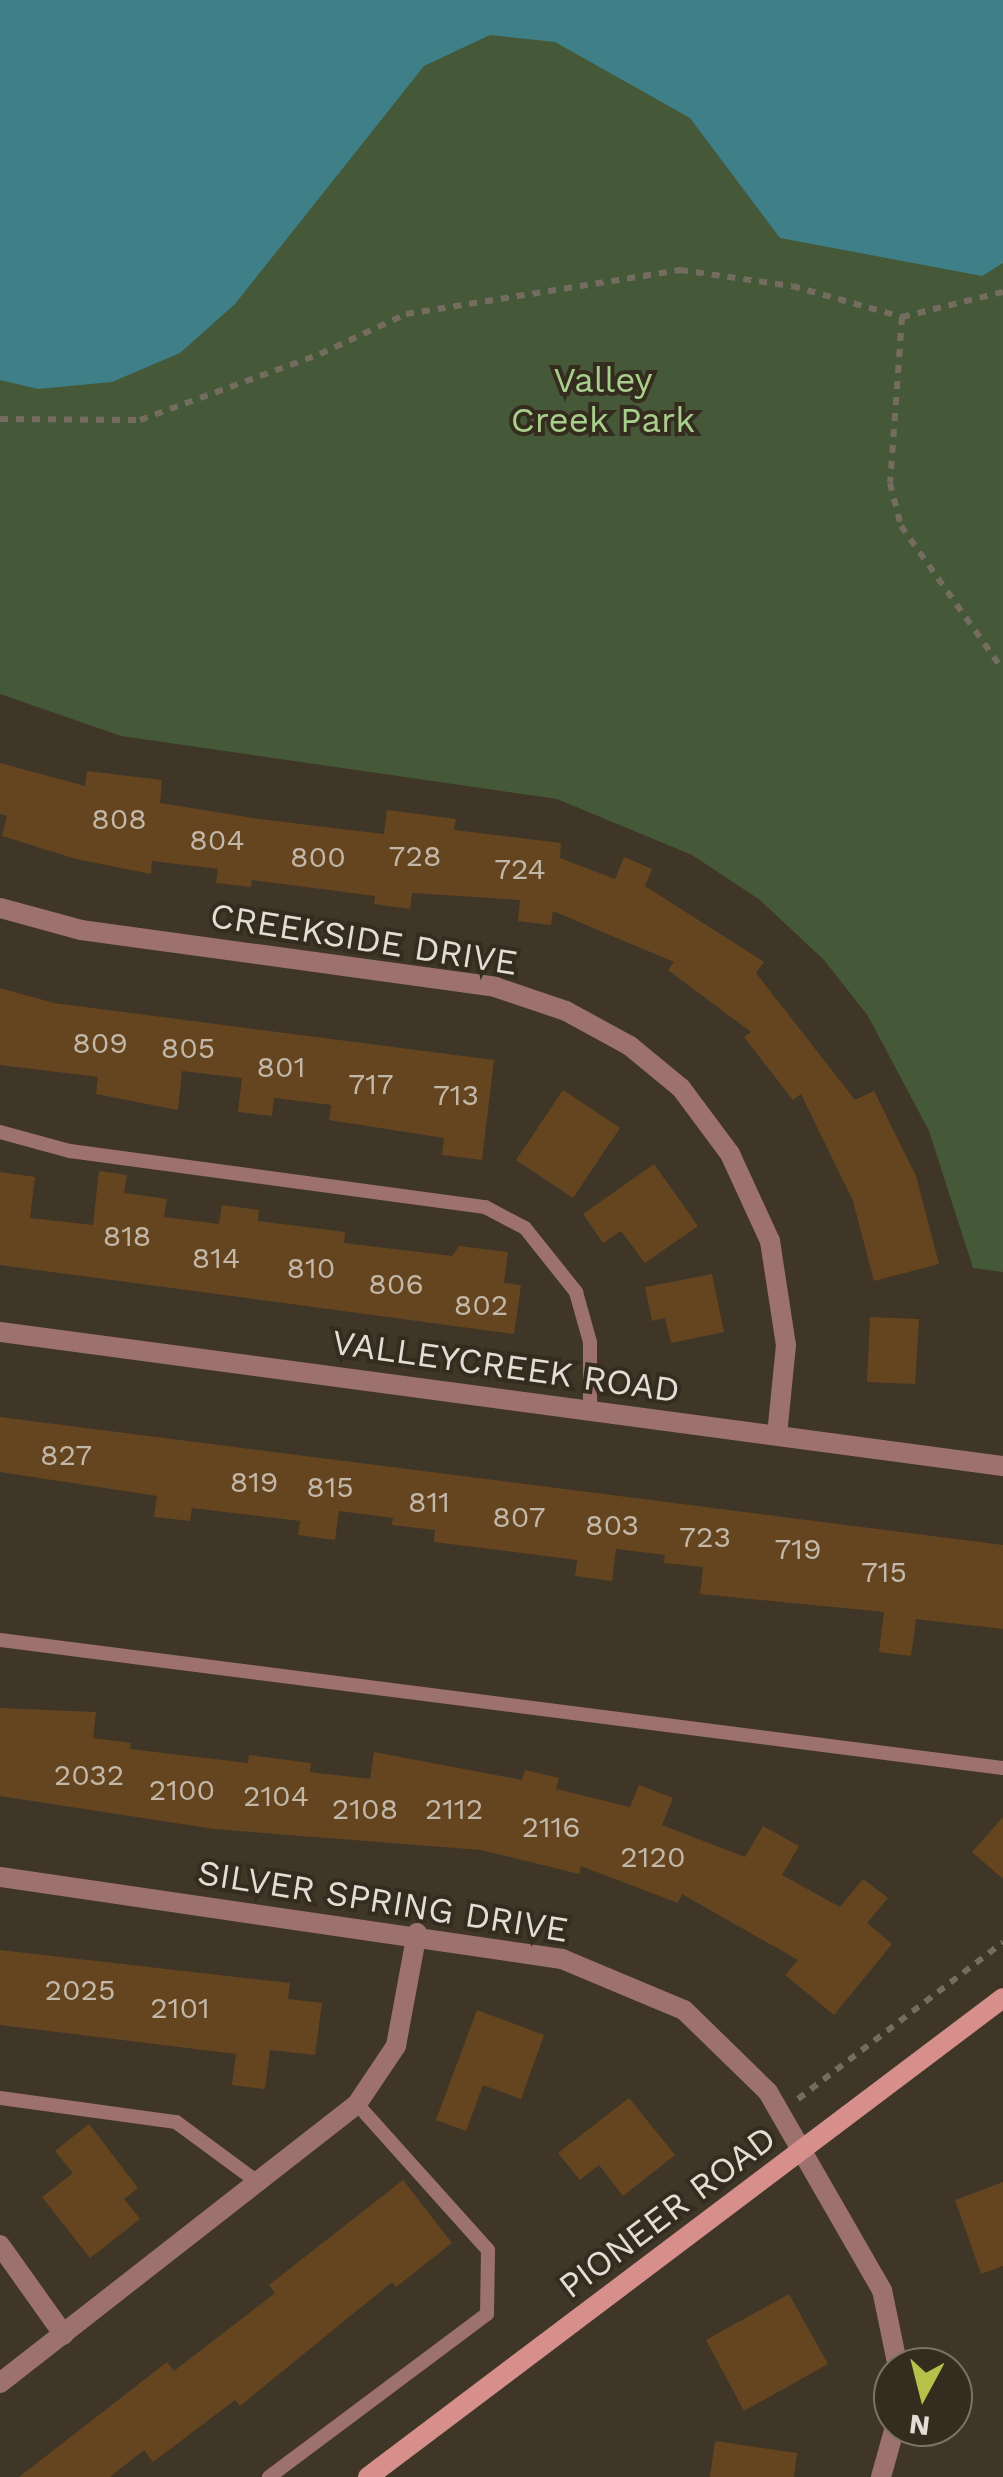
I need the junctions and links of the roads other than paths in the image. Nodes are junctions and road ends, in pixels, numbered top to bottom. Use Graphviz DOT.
graph roads {
  1 [pos="0,908"];
  2 [pos="0,1132"];
  3 [pos="0,1332"];
  4 [pos="590,1410"];
  5 [pos="777,1435"];
  6 [pos="1003,1466"];
  7 [pos="0,1640"];
  8 [pos="1003,1768"];
  9 [pos="0,1877"];
  10 [pos="417,1934"];
  11 [pos="1003,1998"];
  12 [pos="0,2098"];
  13 [pos="358,2104"];
  14 [pos="800,2152"];
  15 [pos="261,2185"];
  16 [pos="0,2245"];
  17 [pos="64,2335"];
  18 [pos="894,2347"];
  19 [pos="0,2383"];
  20 [pos="889,2447"];
  21 [pos="269,2477"];
  22 [pos="368,2477"];
  23 [pos="881,2477"];
  1 -- 5 [label="street, CREEKSIDE DRIVE"];
  2 -- 4 [label="lane"];
  3 -- 4 [label="street, VALLEYCREEK ROAD"];
  4 -- 5 [label="street, VALLEYCREEK ROAD"];
  5 -- 6 [label="street, VALLEYCREEK ROAD"];
  7 -- 8 [label="lane"];
  9 -- 10 [label="street, SILVER SPRING DRIVE"];
  10 -- 13 [label="street"];
  10 -- 14 [label="street, SILVER SPRING DRIVE"];
  11 -- 14 [label="main road, PIONEER ROAD"];
  12 -- 15 [label="lane"];
  13 -- 15 [label="street"];
  13 -- 21 [label="lane"];
  14 -- 18 [label="street, SILVER SPRING DRIVE"];
  14 -- 22 [label="main road, PIONEER ROAD"];
  15 -- 17 [label="street"];
  16 -- 17 [label="street"];
  17 -- 19 [label="street"];
  20 -- 23 [label="street"];
}
